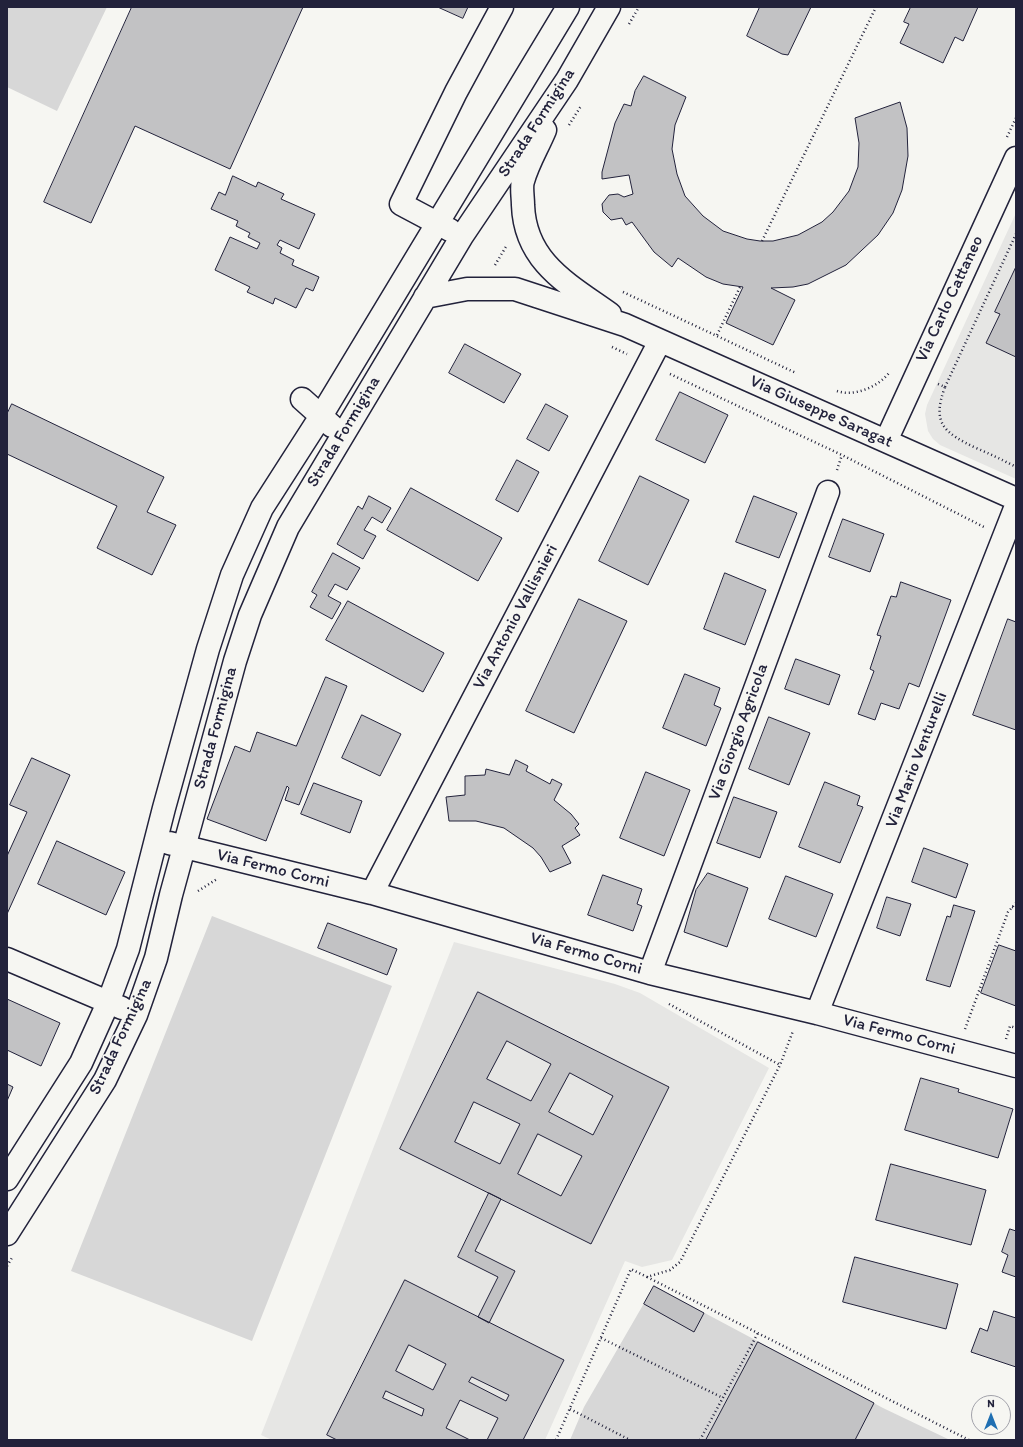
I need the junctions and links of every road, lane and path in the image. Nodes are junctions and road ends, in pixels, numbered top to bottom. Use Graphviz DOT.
graph roads {
  1 [pos="502,7"];
  2 [pos="568,7"];
  3 [pos="609,7"];
  4 [pos="876,7"];
  5 [pos="567,80"];
  6 [pos="1016,158"];
  7 [pos="1009,188"];
  8 [pos="438,223"];
  9 [pos="1016,234"];
  10 [pos="462,236"];
  11 [pos="762,241"];
  12 [pos="740,287"];
  13 [pos="616,288"];
  14 [pos="425,297"];
  15 [pos="625,325"];
  16 [pos="717,335"];
  17 [pos="660,341"];
  18 [pos="606,345"];
  19 [pos="648,364"];
  20 [pos="798,374"];
  21 [pos="916,374"];
  22 [pos="945,387"];
  23 [pos="833,390"];
  24 [pos="302,399"];
  25 [pos="321,416"];
  26 [pos="342,434"];
  27 [pos="886,441"];
  28 [pos="1016,467"];
  29 [pos="828,492"];
  30 [pos="1016,499"];
  31 [pos="1016,506"];
  32 [pos="1004,537"];
  33 [pos="156,840"];
  34 [pos="184,847"];
  35 [pos="372,893"];
  36 [pos="1016,902"];
  37 [pos="1012,907"];
  38 [pos="1016,908"];
  39 [pos="7,959"];
  40 [pos="650,972"];
  41 [pos="108,1003"];
  42 [pos="810,1011"];
  43 [pos="136,1014"];
  44 [pos="1016,1028"];
  45 [pos="963,1037"];
  46 [pos="1005,1041"];
  47 [pos="1016,1066"];
  48 [pos="7,1179"];
  49 [pos="7,1234"];
  50 [pos="647,1277"];
  51 [pos="758,1333"];
  52 [pos="601,1338"];
  53 [pos="723,1398"];
  54 [pos="570,1409"];
  55 [pos="556,1440"];
  56 [pos="630,1440"];
  57 [pos="700,1440"];
  58 [pos="969,1440"];
  1 -- 8 [label="street"];
  2 -- 8 [label="street, Strada Formigina"];
  3 -- 5 [label="street, Strada Formigina"];
  4 -- 11 [label="path"];
  5 -- 10 [label="street, Strada Formigina"];
  5 -- 15 [label="street, Via Giuseppe Saragat"];
  6 -- 7 [label="street, Via Carlo Cattaneo"];
  7 -- 21 [label="street, Via Carlo Cattaneo"];
  8 -- 10 [label="street"];
  8 -- 25 [label="street, Strada Formigina"];
  9 -- 22 [label="path"];
  10 -- 14 [label="street, Strada Formigina"];
  12 -- 16 [label="path"];
  13 -- 16 [label="path"];
  14 -- 15 [label="street, Via Giuseppe Saragat"];
  14 -- 26 [label="street, Strada Formigina"];
  15 -- 17 [label="street, Via Giuseppe Saragat"];
  16 -- 20 [label="path"];
  17 -- 19 [label="street, Via Antonio Vallisnieri"];
  17 -- 27 [label="street, Via Giuseppe Saragat"];
  18 -- 19 [label="path"];
  19 -- 32 [label="path"];
  19 -- 35 [label="street, Via Antonio Vallisnieri"];
  21 -- 22 [label="path"];
  21 -- 23 [label="path"];
  21 -- 27 [label="street, Via Carlo Cattaneo"];
  22 -- 28 [label="path"];
  24 -- 25 [label="street"];
  25 -- 26 [label="street"];
  25 -- 33 [label="street, Strada Formigina"];
  26 -- 34 [label="street, Strada Formigina"];
  27 -- 30 [label="street, Via Giuseppe Saragat"];
  29 -- 40 [label="street, Via Giorgio Agricola"];
  31 -- 32 [label="street, Via Mario Venturelli"];
  32 -- 42 [label="street, Via Mario Venturelli"];
  33 -- 34 [label="street, Via Fermo Corni"];
  33 -- 41 [label="street, Strada Formigina"];
  34 -- 35 [label="street, Via Fermo Corni"];
  34 -- 43 [label="street, Strada Formigina"];
  35 -- 40 [label="street, Via Fermo Corni"];
  36 -- 37 [label="path"];
  37 -- 38 [label="path"];
  37 -- 45 [label="path"];
  39 -- 41 [label="street"];
  40 -- 42 [label="street, Via Fermo Corni"];
  41 -- 43 [label="street"];
  41 -- 48 [label="street, Strada Formigina"];
  42 -- 47 [label="street, Via Fermo Corni"];
  42 -- 50 [label="path"];
  43 -- 49 [label="street, Strada Formigina"];
  44 -- 46 [label="path"];
  50 -- 51 [label="path"];
  50 -- 52 [label="path"];
  51 -- 53 [label="path"];
  51 -- 58 [label="path"];
  52 -- 53 [label="path"];
  52 -- 54 [label="path"];
  53 -- 57 [label="path"];
  54 -- 55 [label="path"];
  54 -- 56 [label="path"];
}
